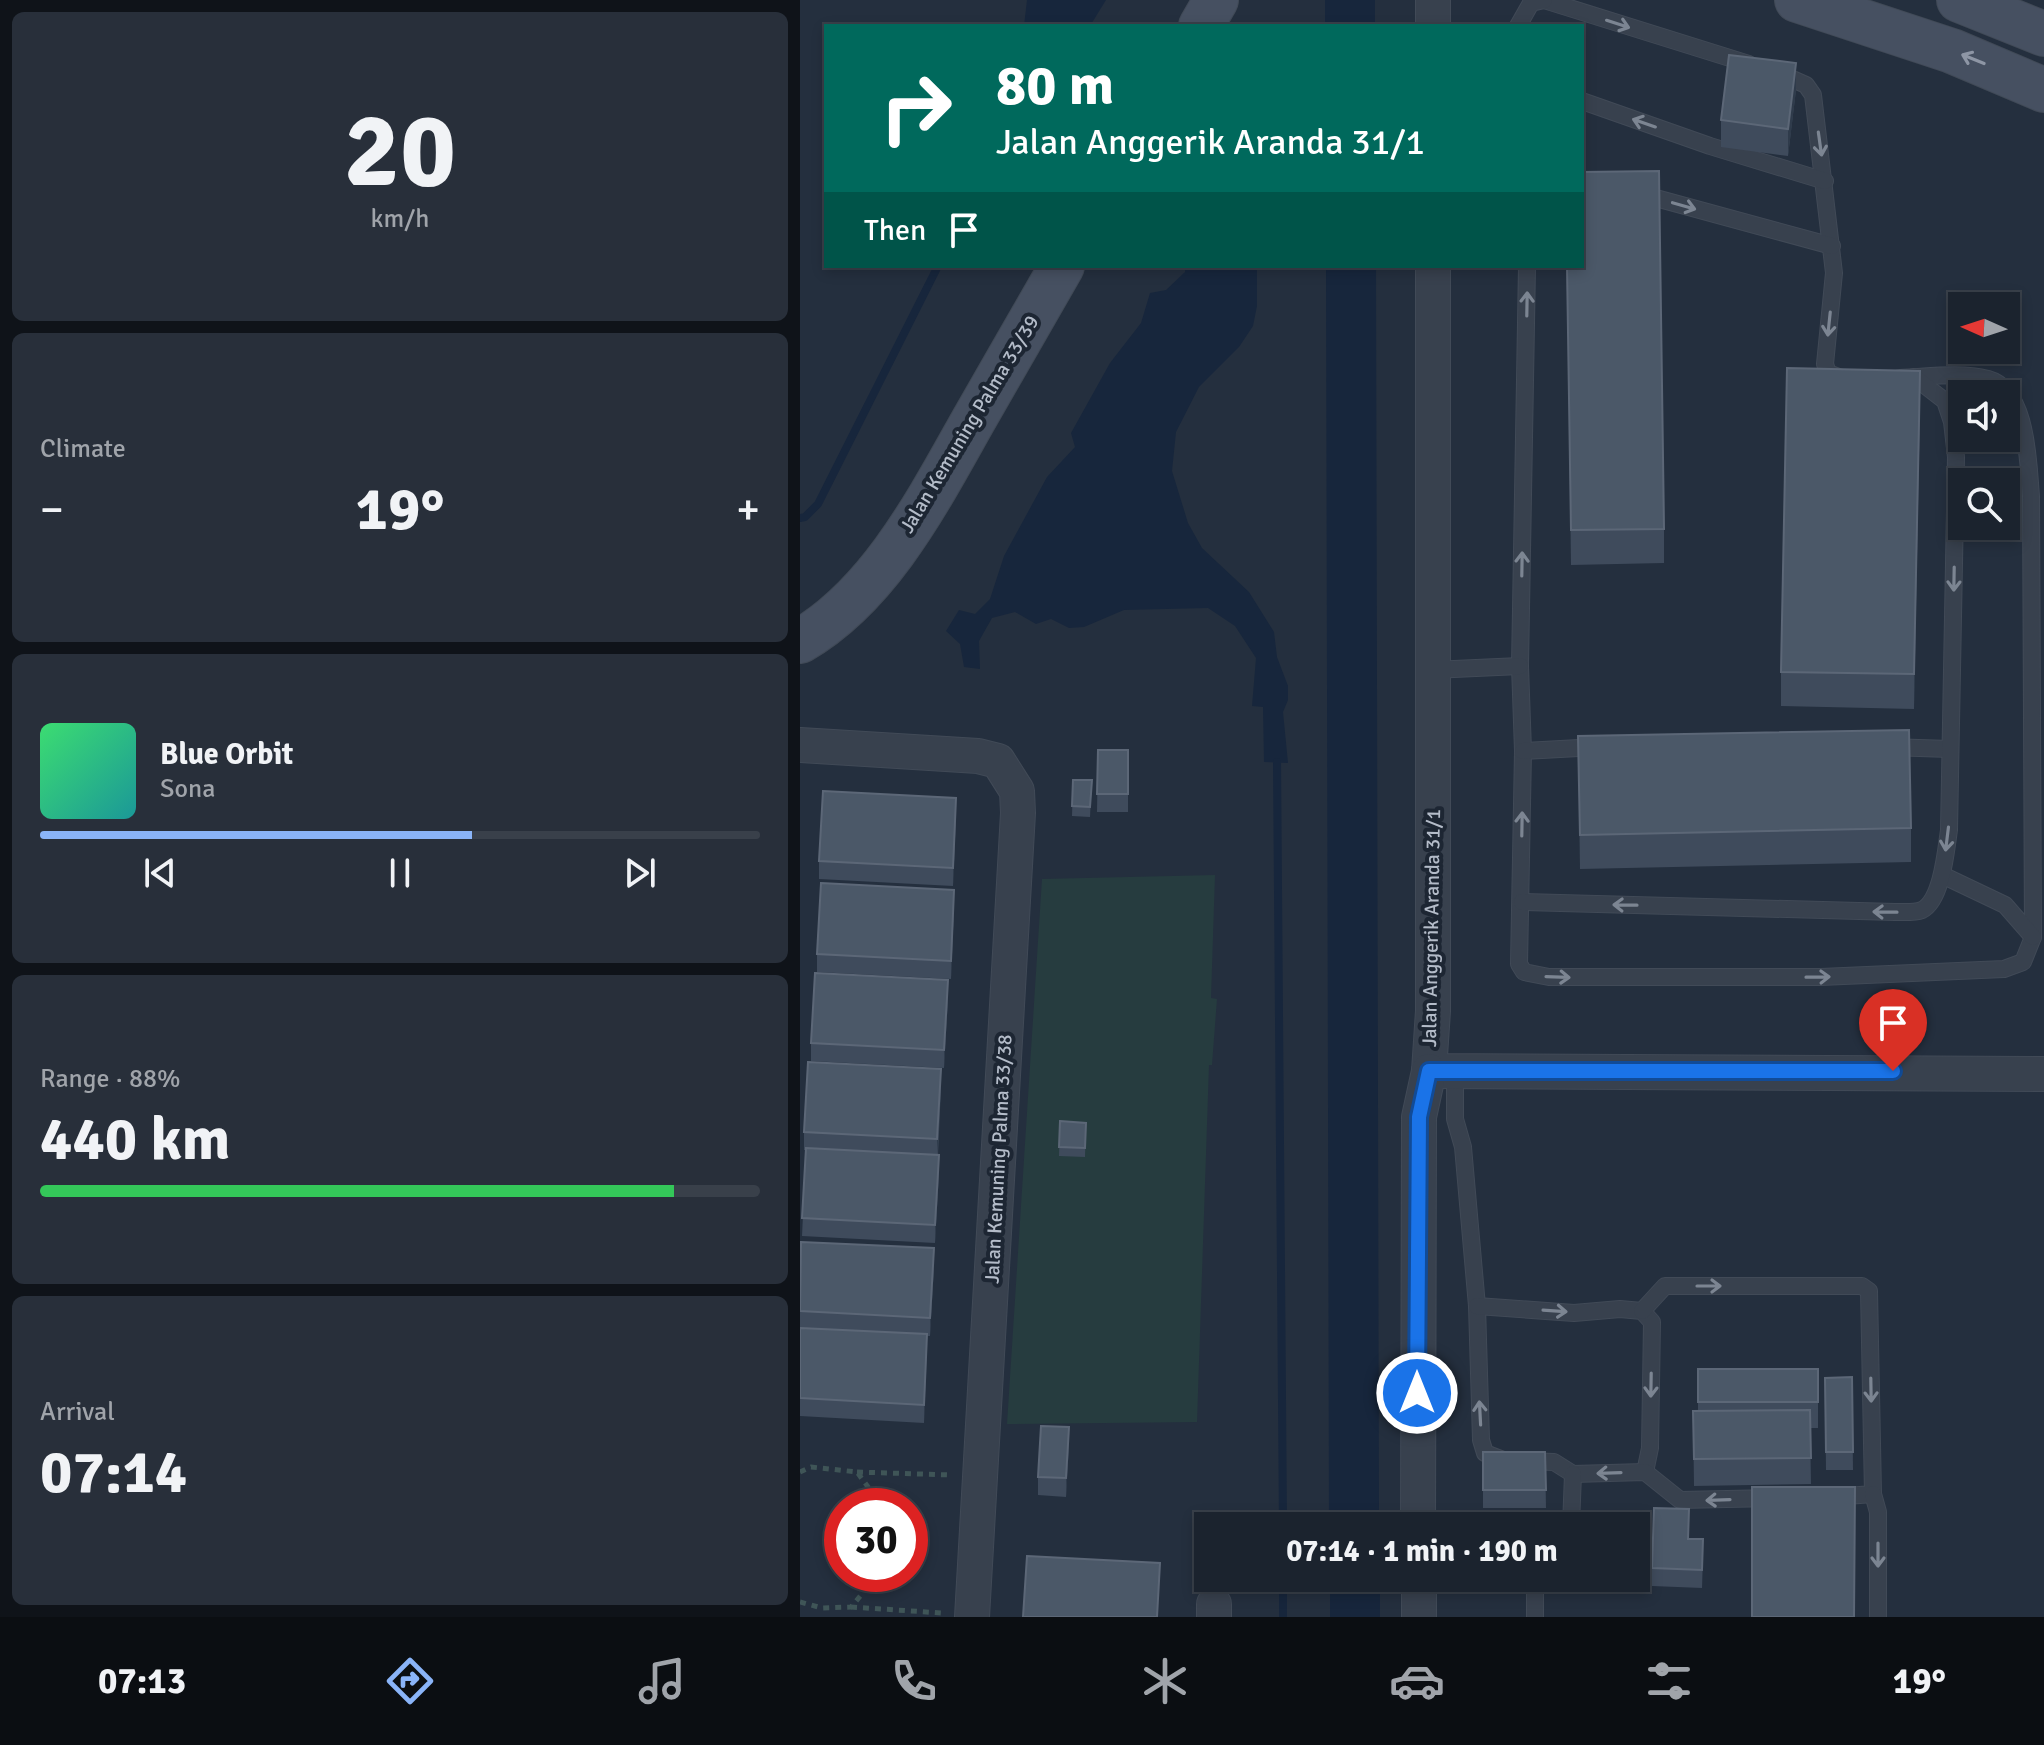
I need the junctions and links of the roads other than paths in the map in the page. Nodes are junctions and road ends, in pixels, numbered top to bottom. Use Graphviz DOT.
graph roads {
  1 [pos="1216,0"];
  2 [pos="1433,0"];
  3 [pos="1544,0"];
  4 [pos="1797,0"];
  5 [pos="1959,0"];
  6 [pos="1202,24"];
  7 [pos="1433,24"];
  8 [pos="1519,24"];
  9 [pos="2044,34"];
  10 [pos="2044,90"];
  11 [pos="1584,102"];
  12 [pos="1825,181"];
  13 [pos="1624,189"];
  14 [pos="1832,246"];
  15 [pos="1061,268"];
  16 [pos="1433,268"];
  17 [pos="1527,268"];
  18 [pos="1914,377"];
  19 [pos="1886,378"];
  20 [pos="1859,379"];
  21 [pos="800,641"];
  22 [pos="1520,666"];
  23 [pos="1432,670"];
  24 [pos="800,745"];
  25 [pos="1614,746"];
  26 [pos="1874,746"];
  27 [pos="1950,749"];
  28 [pos="1523,751"];
  29 [pos="1942,875"];
  30 [pos="1522,902"];
  31 [pos="2033,937"];
  32 [pos="1442,1072"];
  33 [pos="2044,1074"];
  34 [pos="1477,1306"];
  35 [pos="1642,1311"];
  36 [pos="1645,1472"];
  37 [pos="1573,1474"];
  38 [pos="1873,1494"];
  39 [pos="1418,1512"];
  40 [pos="1572,1512"];
  41 [pos="1419,1592"];
  42 [pos="1535,1592"];
  43 [pos="972,1616"];
  44 [pos="1419,1617"];
  45 [pos="1535,1617"];
  46 [pos="1878,1617"];
  1 -- 6 [label="main road"];
  2 -- 7 [label="street"];
  3 -- 8 [label="lane"];
  3 -- 12 [label="lane, one-way"];
  10 -- 4 [label="main road, one-way"];
  5 -- 9 [label="main road"];
  12 -- 11 [label="lane, one-way"];
  12 -- 14 [label="lane"];
  13 -- 14 [label="lane, one-way"];
  14 -- 20 [label="lane, one-way"];
  15 -- 21 [label="main road, Jalan Kemuning Palma 33/39"];
  16 -- 23 [label="street, Jalan Anggerik Aranda 31/1"];
  22 -- 17 [label="lane, one-way"];
  18 -- 19 [label="lane"];
  18 -- 27 [label="lane, one-way"];
  18 -- 31 [label="lane"];
  22 -- 23 [label="lane"];
  22 -- 28 [label="lane"];
  23 -- 32 [label="street, Jalan Anggerik Aranda 31/1"];
  24 -- 43 [label="street, Jalan Kemuning Palma 33/38"];
  25 -- 28 [label="lane"];
  26 -- 27 [label="lane"];
  27 -- 29 [label="lane, one-way"];
  30 -- 28 [label="lane, one-way"];
  29 -- 30 [label="lane, one-way"];
  29 -- 31 [label="lane"];
  30 -- 31 [label="lane, one-way"];
  32 -- 33 [label="street, Jalan Anggerik Aranda 31/1"];
  32 -- 34 [label="lane"];
  32 -- 39 [label="street"];
  34 -- 35 [label="lane, one-way"];
  37 -- 34 [label="lane, one-way"];
  35 -- 36 [label="lane, one-way"];
  35 -- 38 [label="lane, one-way"];
  36 -- 37 [label="lane, one-way"];
  38 -- 36 [label="lane, one-way"];
  37 -- 40 [label="lane"];
  38 -- 46 [label="lane, one-way"];
  41 -- 44 [label="street"];
  42 -- 45 [label="lane"];
}
